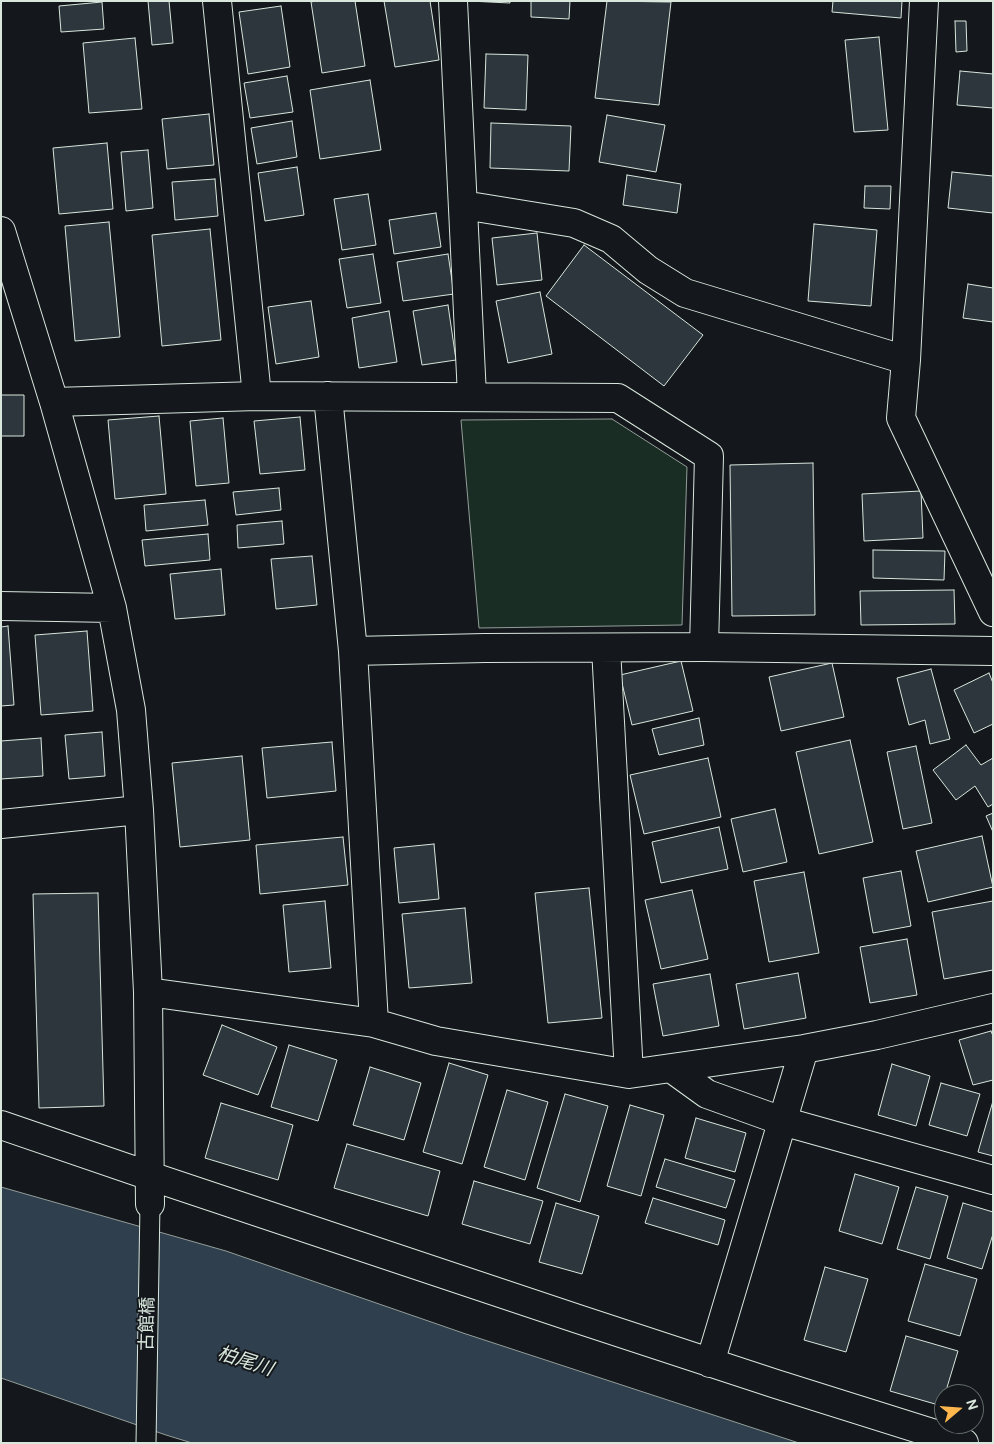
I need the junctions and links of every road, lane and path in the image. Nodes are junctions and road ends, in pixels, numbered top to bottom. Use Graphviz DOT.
graph roads {
  1 [pos="217,1"];
  2 [pos="452,1"];
  3 [pos="924,1"];
  4 [pos="463,205"];
  5 [pos="1,231"];
  6 [pos="906,360"];
  7 [pos="257,396"];
  8 [pos="328,396"];
  9 [pos="472,396"];
  10 [pos="54,402"];
  11 [pos="1,606"];
  12 [pos="112,608"];
  13 [pos="993,612"];
  14 [pos="704,647"];
  15 [pos="606,648"];
  16 [pos="353,651"];
  17 [pos="993,651"];
  18 [pos="139,810"];
  19 [pos="1,824"];
  20 [pos="148,992"];
  21 [pos="993,1008"];
  22 [pos="374,1023"];
  23 [pos="804,1049"];
  24 [pos="671,1068"];
  25 [pos="629,1074"];
  26 [pos="782,1121"];
  27 [pos="1,1125"];
  28 [pos="150,1176"];
  29 [pos="993,1180"];
  30 [pos="150,1204"];
  31 [pos="710,1363"];
  32 [pos="146,1443"];
  33 [pos="964,1443"];
  1 -- 7 [label="street"];
  2 -- 4 [label="street"];
  3 -- 6 [label="street"];
  4 -- 6 [label="street"];
  4 -- 9 [label="street"];
  5 -- 10 [label="street"];
  6 -- 13 [label="street"];
  7 -- 8 [label="street"];
  7 -- 10 [label="street"];
  8 -- 9 [label="street"];
  8 -- 16 [label="street"];
  9 -- 14 [label="street"];
  10 -- 12 [label="street"];
  11 -- 12 [label="street"];
  12 -- 18 [label="street"];
  14 -- 15 [label="street"];
  14 -- 17 [label="street"];
  15 -- 16 [label="street"];
  15 -- 25 [label="street"];
  16 -- 22 [label="street"];
  18 -- 19 [label="street"];
  18 -- 20 [label="street"];
  20 -- 22 [label="street"];
  20 -- 28 [label="street"];
  21 -- 23 [label="street"];
  22 -- 25 [label="street"];
  23 -- 24 [label="street"];
  23 -- 26 [label="street"];
  24 -- 25 [label="street"];
  24 -- 26 [label="street"];
  26 -- 29 [label="street"];
  26 -- 31 [label="street"];
  27 -- 28 [label="street"];
  28 -- 30 [label="street"];
  28 -- 31 [label="street"];
  30 -- 32 [label="lane, 古館橋"];
  31 -- 33 [label="street"];
}
